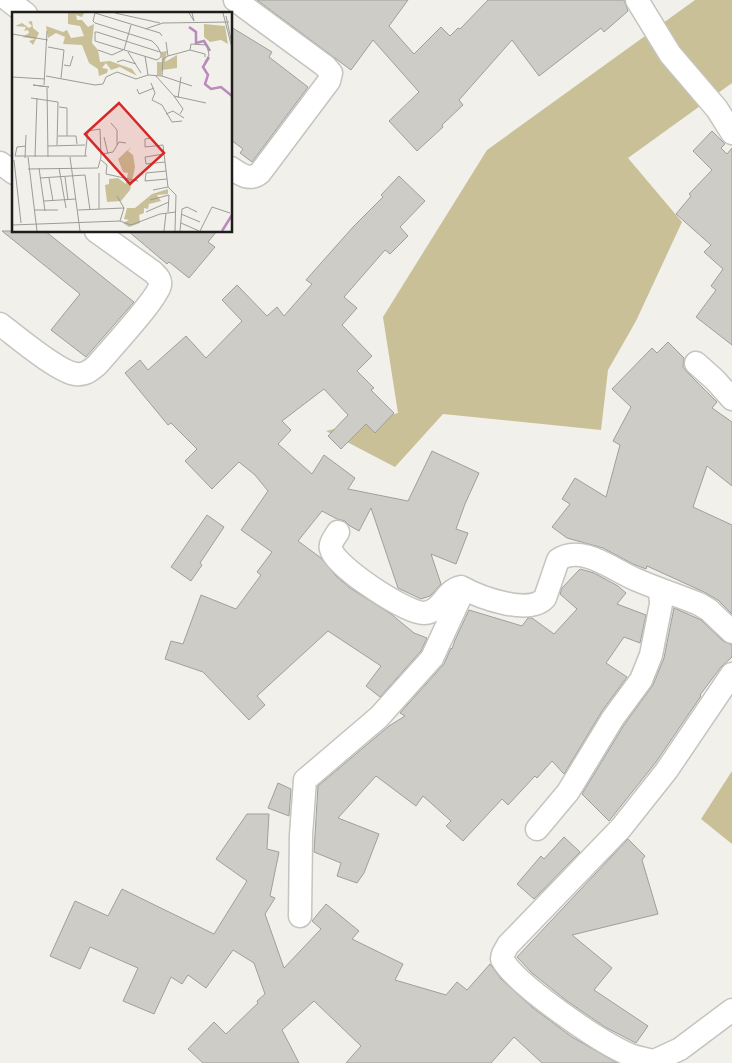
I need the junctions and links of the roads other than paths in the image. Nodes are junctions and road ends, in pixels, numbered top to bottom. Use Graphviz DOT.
graph roads {
  1 [pos="8,0"];
  2 [pos="235,0"];
  3 [pos="637,0"];
  4 [pos="0,10"];
  5 [pos="23,12"];
  6 [pos="732,133"];
  7 [pos="0,163"];
  8 [pos="232,169"];
  9 [pos="12,172"];
  10 [pos="97,232"];
  11 [pos="0,324"];
  12 [pos="696,363"];
  13 [pos="732,399"];
  14 [pos="338,532"];
  15 [pos="464,589"];
  16 [pos="660,590"];
  17 [pos="732,632"];
  18 [pos="732,674"];
  19 [pos="537,829"];
  20 [pos="300,916"];
  21 [pos="732,1010"];
  1 -- 4 [label="street"];
  1 -- 5 [label="street"];
  2 -- 8 [label="street"];
  3 -- 6 [label="street"];
  7 -- 9 [label="street"];
  10 -- 11 [label="street"];
  12 -- 13 [label="street"];
  14 -- 15 [label="street"];
  15 -- 16 [label="street"];
  15 -- 20 [label="street"];
  16 -- 17 [label="street"];
  16 -- 19 [label="street"];
  18 -- 21 [label="street"];
}
